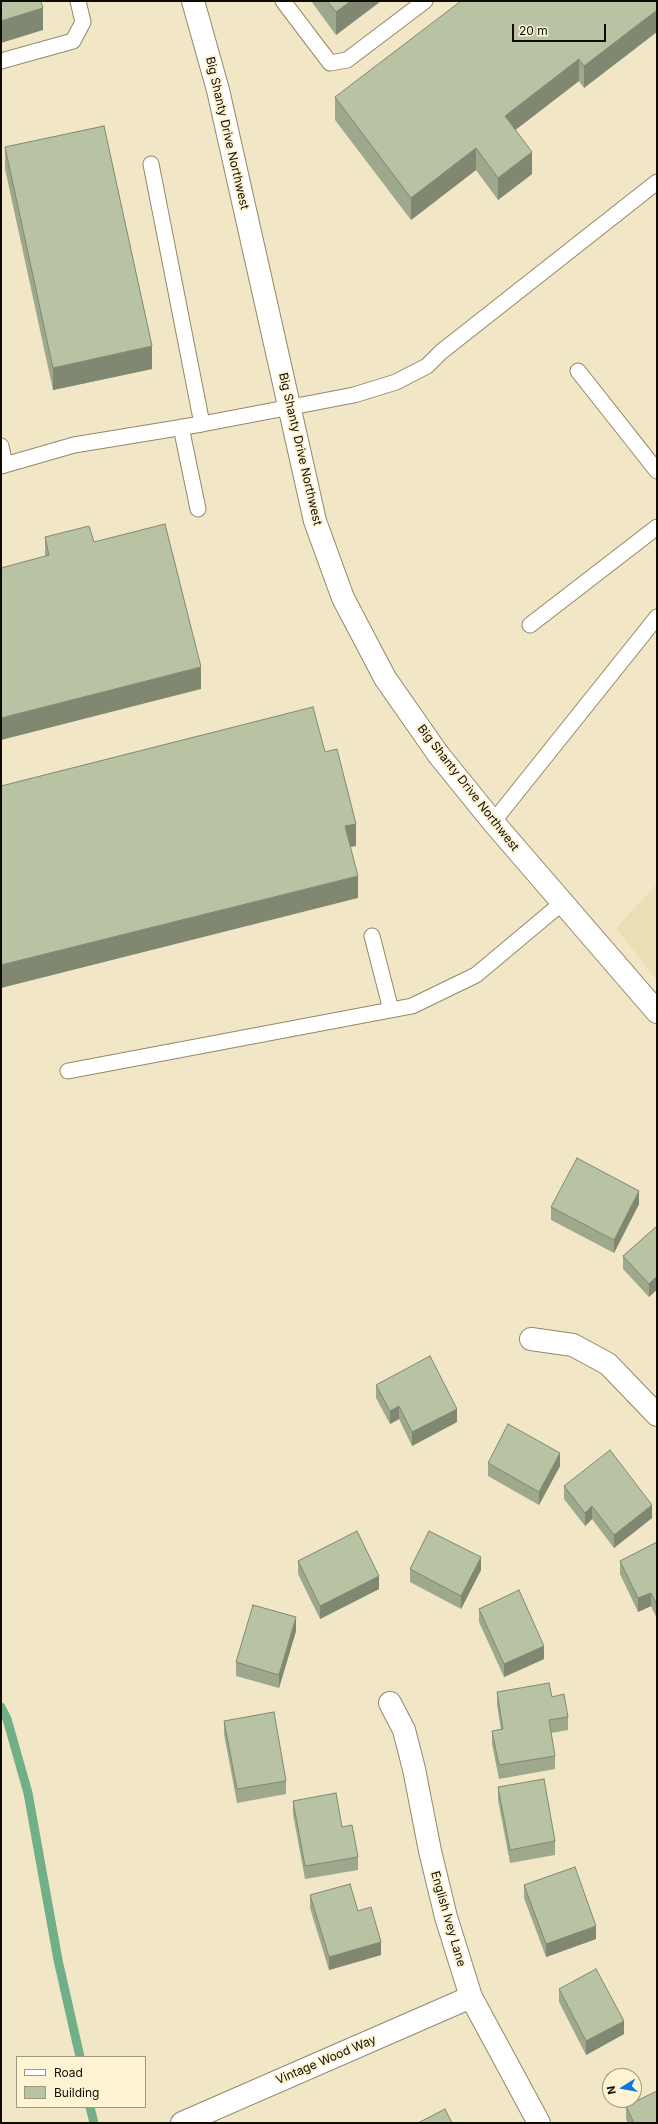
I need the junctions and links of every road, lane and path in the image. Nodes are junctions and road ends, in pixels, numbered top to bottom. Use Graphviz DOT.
graph roads {
  1 [pos="78,1"];
  2 [pos="193,1"];
  3 [pos="283,1"];
  4 [pos="425,1"];
  5 [pos="1,61"];
  6 [pos="151,164"];
  7 [pos="657,182"];
  8 [pos="578,370"];
  9 [pos="289,407"];
  10 [pos="202,424"];
  11 [pos="181,427"];
  12 [pos="1,446"];
  13 [pos="3,466"];
  14 [pos="657,471"];
  15 [pos="198,509"];
  16 [pos="657,527"];
  17 [pos="657,617"];
  18 [pos="530,625"];
  19 [pos="493,822"];
  20 [pos="562,903"];
  21 [pos="372,936"];
  22 [pos="391,1010"];
  23 [pos="657,1012"];
  24 [pos="68,1071"];
  25 [pos="531,1339"];
  26 [pos="657,1415"];
  27 [pos="390,1703"];
  28 [pos="471,1997"];
  29 [pos="182,2123"];
  30 [pos="539,2123"];
  1 -- 5 [label="lane"];
  2 -- 9 [label="street, Big Shanty Drive Northwest"];
  3 -- 4 [label="lane"];
  6 -- 10 [label="lane"];
  7 -- 9 [label="lane"];
  8 -- 14 [label="lane"];
  9 -- 10 [label="lane"];
  9 -- 19 [label="street, Big Shanty Drive Northwest"];
  10 -- 11 [label="lane"];
  11 -- 13 [label="lane"];
  11 -- 15 [label="lane"];
  12 -- 13 [label="lane"];
  16 -- 18 [label="lane"];
  17 -- 19 [label="lane"];
  19 -- 20 [label="street, Big Shanty Drive Northwest"];
  20 -- 22 [label="lane"];
  20 -- 23 [label="street, Big Shanty Drive Northwest"];
  21 -- 22 [label="lane"];
  22 -- 24 [label="lane"];
  25 -- 26 [label="street"];
  27 -- 28 [label="street, English Ivey Lane"];
  28 -- 29 [label="street, Vintage Wood Way"];
  28 -- 30 [label="street, English Ivey Lane"];
}
